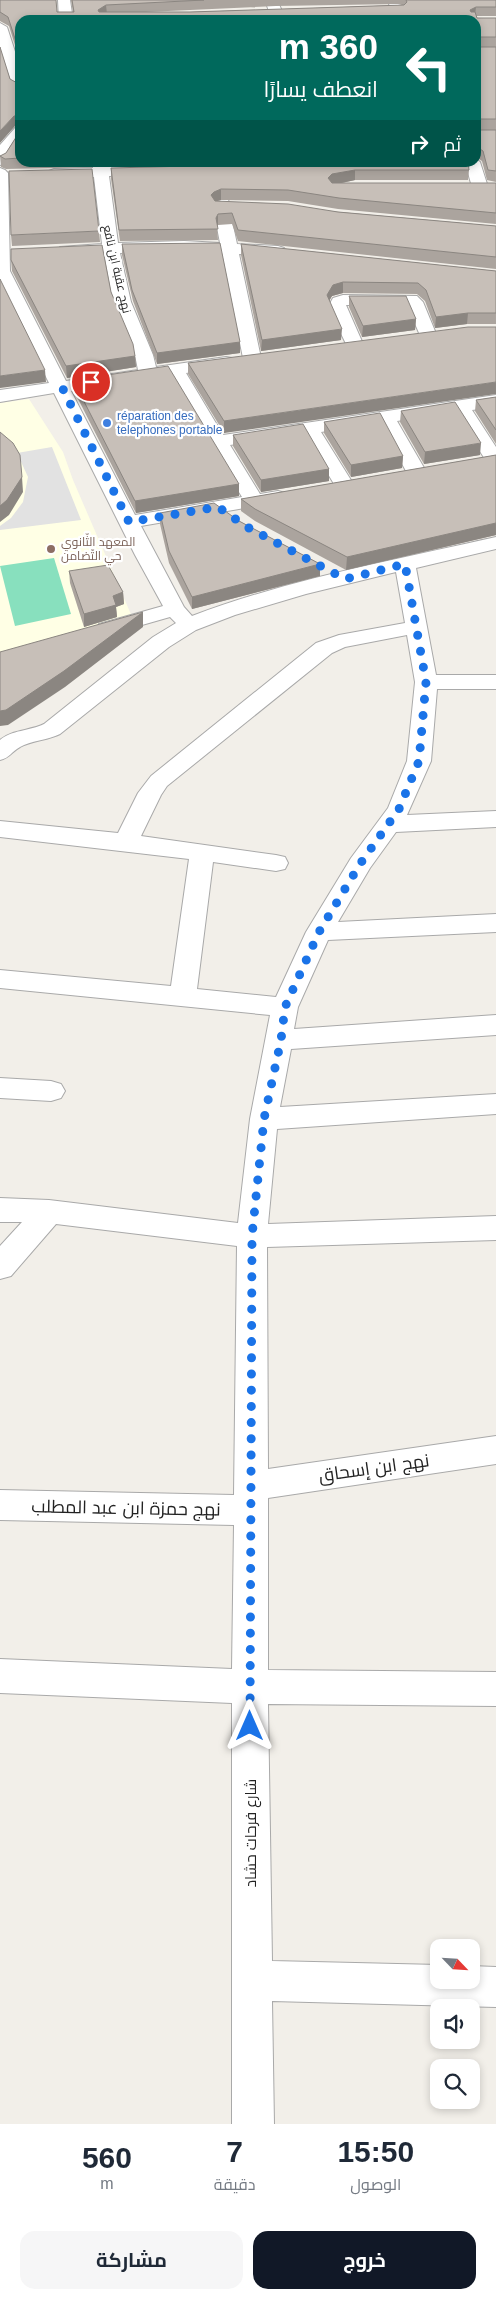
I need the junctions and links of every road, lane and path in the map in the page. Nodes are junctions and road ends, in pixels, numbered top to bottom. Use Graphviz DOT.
graph roads {
  1 [pos="64,0"];
  2 [pos="381,10"];
  3 [pos="399,10"];
  4 [pos="275,11"];
  5 [pos="257,12"];
  6 [pos="293,12"];
  7 [pos="66,15"];
  8 [pos="4,25"];
  9 [pos="15,68"];
  10 [pos="0,131"];
  11 [pos="15,131"];
  12 [pos="15,137"];
  13 [pos="0,160"];
  14 [pos="101,167"];
  15 [pos="474,167"];
  16 [pos="217,168"];
  17 [pos="236,168"];
  18 [pos="199,169"];
  19 [pos="164,170"];
  20 [pos="37,174"];
  21 [pos="5,175"];
  22 [pos="462,187"];
  23 [pos="480,187"];
  24 [pos="496,187"];
  25 [pos="221,207"];
  26 [pos="241,207"];
  27 [pos="229,247"];
  28 [pos="110,248"];
  29 [pos="51,251"];
  30 [pos="21,252"];
  31 [pos="1,253"];
  32 [pos="290,253"];
  33 [pos="410,339"];
  34 [pos="373,344"];
  35 [pos="354,346"];
  36 [pos="336,348"];
  37 [pos="271,356"];
  38 [pos="252,358"];
  39 [pos="174,368"];
  40 [pos="148,372"];
  41 [pos="62,387"];
  42 [pos="0,396"];
  43 [pos="496,401"];
  44 [pos="461,407"];
  45 [pos="386,417"];
  46 [pos="309,427"];
  47 [pos="219,441"];
  48 [pos="495,460"];
  49 [pos="475,464"];
  50 [pos="436,471"];
  51 [pos="344,485"];
  52 [pos="299,493"];
  53 [pos="254,501"];
  54 [pos="218,507"];
  55 [pos="129,522"];
  56 [pos="240,522"];
  57 [pos="496,543"];
  58 [pos="405,564"];
  59 [pos="322,567"];
  60 [pos="345,579"];
  61 [pos="181,617"];
  62 [pos="416,627"];
  63 [pos="92,633"];
  64 [pos="426,682"];
  65 [pos="496,682"];
  66 [pos="4,746"];
  67 [pos="496,819"];
  68 [pos="389,824"];
  69 [pos="0,829"];
  70 [pos="126,842"];
  71 [pos="202,854"];
  72 [pos="276,863"];
  73 [pos="496,923"];
  74 [pos="319,932"];
  75 [pos="0,979"];
  76 [pos="183,997"];
  77 [pos="285,1007"];
  78 [pos="496,1025"];
  79 [pos="281,1040"];
  80 [pos="0,1088"];
  81 [pos="50,1091"];
  82 [pos="496,1104"];
  83 [pos="264,1119"];
  84 [pos="0,1210"];
  85 [pos="49,1212"];
  86 [pos="496,1228"];
  87 [pos="252,1236"];
  88 [pos="0,1267"];
  89 [pos="496,1450"];
  90 [pos="252,1498"];
  91 [pos="0,1505"];
  92 [pos="0,1676"];
  93 [pos="250,1687"];
  94 [pos="496,1689"];
  95 [pos="251,1980"];
  96 [pos="496,1987"];
  97 [pos="253,2124"];
  1 -- 7 [label="street"];
  2 -- 3 [label="street"];
  4 -- 5 [label="street"];
  4 -- 6 [label="street"];
  8 -- 9 [label="street"];
  10 -- 11 [label="street"];
  12 -- 13 [label="street"];
  14 -- 19 [label="street"];
  14 -- 20 [label="street"];
  14 -- 28 [label="street, نهج عقبة ابن نافع"];
  15 -- 23 [label="street"];
  16 -- 17 [label="street"];
  16 -- 18 [label="street"];
  16 -- 25 [label="street"];
  21 -- 31 [label="street"];
  22 -- 23 [label="street"];
  23 -- 24 [label="street"];
  25 -- 26 [label="street"];
  25 -- 27 [label="street"];
  27 -- 28 [label="street"];
  27 -- 32 [label="street"];
  27 -- 38 [label="street"];
  28 -- 29 [label="street"];
  28 -- 40 [label="street, نهج عقبة ابن نافع"];
  30 -- 31 [label="street"];
  31 -- 41 [label="street"];
  33 -- 35 [label="street"];
  34 -- 35 [label="street"];
  35 -- 36 [label="street"];
  37 -- 38 [label="street"];
  38 -- 39 [label="street"];
  39 -- 40 [label="street"];
  39 -- 47 [label="street"];
  40 -- 41 [label="street"];
  41 -- 42 [label="street"];
  41 -- 55 [label="street"];
  43 -- 44 [label="street"];
  44 -- 45 [label="street"];
  44 -- 48 [label="street"];
  45 -- 46 [label="street"];
  45 -- 50 [label="street"];
  46 -- 47 [label="street"];
  46 -- 51 [label="street"];
  47 -- 53 [label="street"];
  48 -- 49 [label="street"];
  52 -- 53 [label="street"];
  53 -- 54 [label="street"];
  54 -- 55 [label="street"];
  54 -- 56 [label="street"];
  55 -- 61 [label="street"];
  57 -- 58 [label="street"];
  58 -- 60 [label="street"];
  58 -- 62 [label="street, شارع فرحات حشاد"];
  59 -- 60 [label="street"];
  60 -- 61 [label="street"];
  61 -- 63 [label="street"];
  61 -- 66 [label="street"];
  62 -- 64 [label="street, شارع فرحات حشاد"];
  62 -- 70 [label="street"];
  64 -- 65 [label="street"];
  64 -- 68 [label="street, شارع فرحات حشاد"];
  67 -- 68 [label="street"];
  68 -- 74 [label="street, شارع فرحات حشاد"];
  69 -- 70 [label="street"];
  70 -- 71 [label="street"];
  71 -- 72 [label="street"];
  71 -- 76 [label="street"];
  73 -- 74 [label="street"];
  74 -- 77 [label="street, شارع فرحات حشاد"];
  75 -- 76 [label="street"];
  76 -- 77 [label="street"];
  77 -- 79 [label="street, شارع فرحات حشاد"];
  78 -- 79 [label="street"];
  79 -- 83 [label="street, شارع فرحات حشاد"];
  80 -- 81 [label="street"];
  82 -- 83 [label="street"];
  83 -- 87 [label="street, شارع فرحات حشاد"];
  84 -- 85 [label="street"];
  85 -- 87 [label="street"];
  85 -- 88 [label="street"];
  86 -- 87 [label="street"];
  87 -- 90 [label="street, شارع فرحات حشاد"];
  89 -- 90 [label="street, نهج ابن إسحاق"];
  90 -- 91 [label="street, نهج حمزة ابن عبد المطلب"];
  90 -- 93 [label="street, شارع فرحات حشاد"];
  92 -- 93 [label="street"];
  93 -- 94 [label="street"];
  93 -- 95 [label="street, شارع فرحات حشاد"];
  95 -- 96 [label="street"];
  95 -- 97 [label="street, شارع فرحات حشاد"];
}
